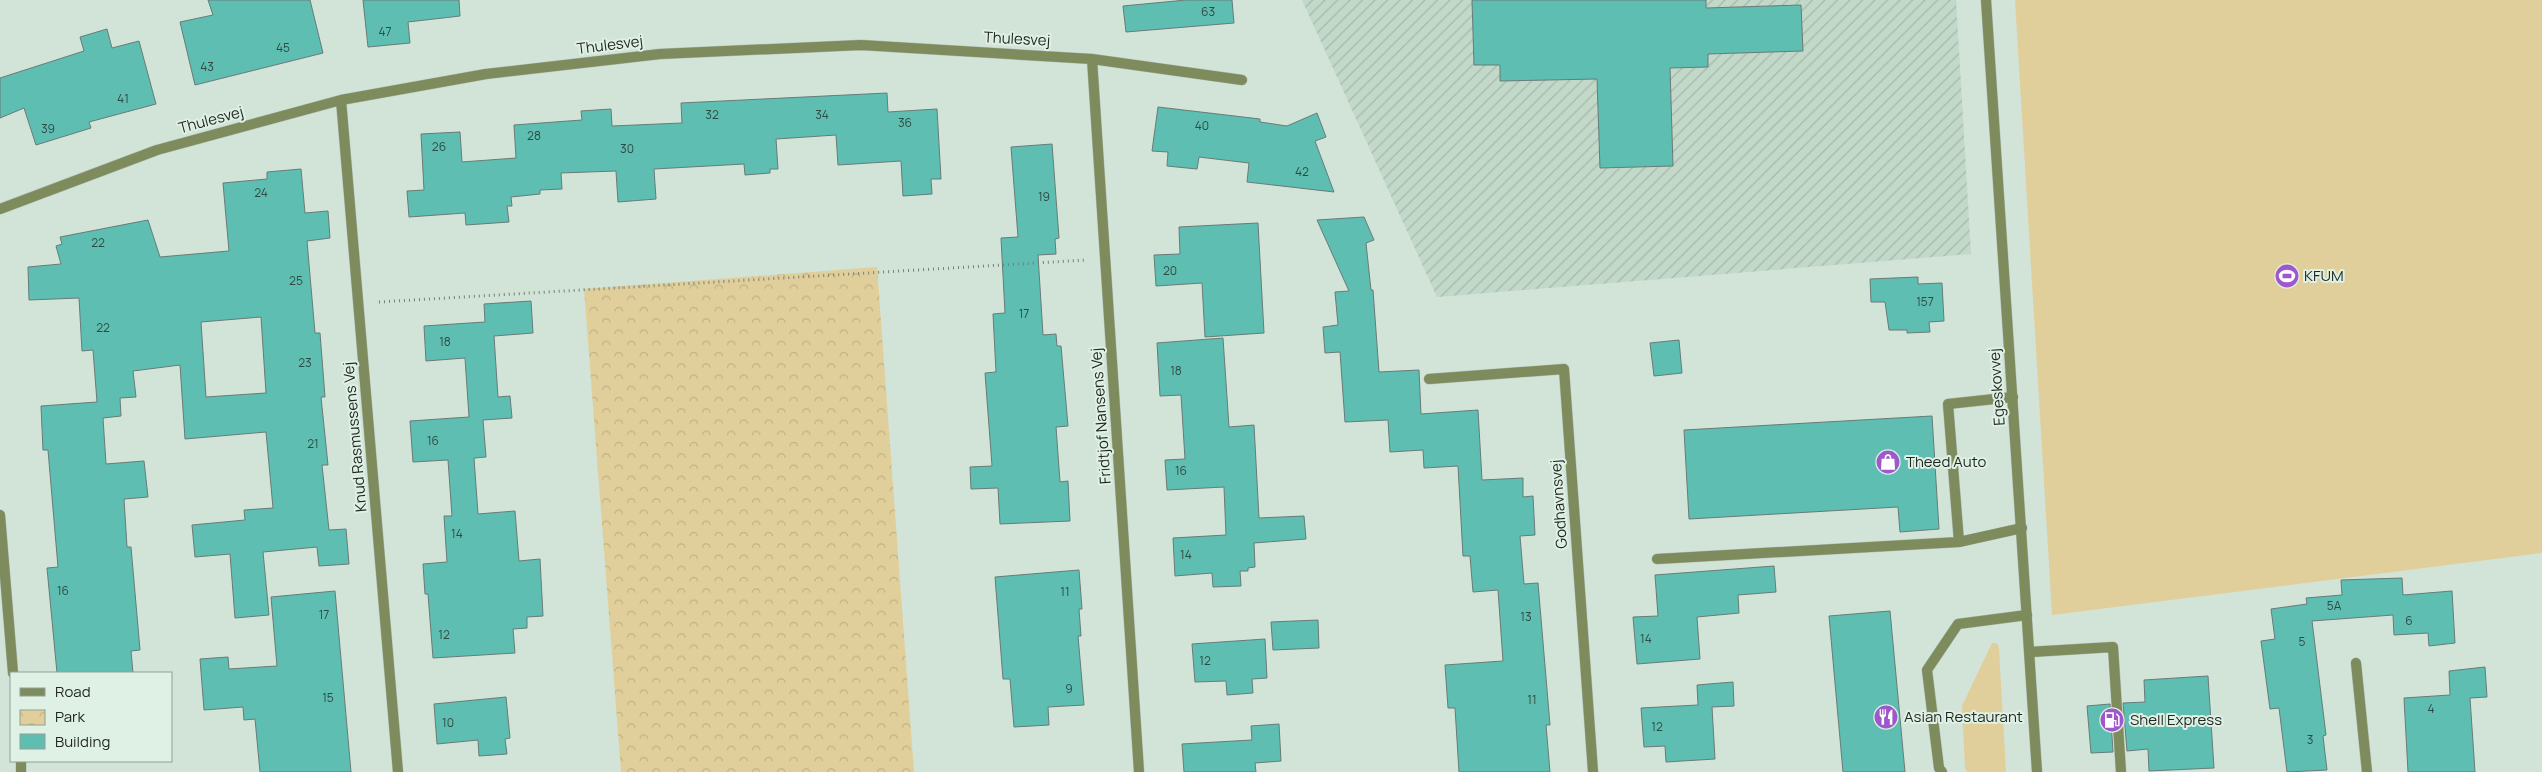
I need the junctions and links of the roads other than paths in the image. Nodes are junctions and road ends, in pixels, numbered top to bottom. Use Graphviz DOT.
graph roads {
  1 [pos="1986,0"];
  2 [pos="1092,58"];
  3 [pos="1242,80"];
  4 [pos="341,100"];
  5 [pos="0,209"];
  6 [pos="1429,379"];
  7 [pos="2013,397"];
  8 [pos="0,515"];
  9 [pos="2022,528"];
  10 [pos="1959,542"];
  11 [pos="1657,558"];
  12 [pos="2027,615"];
  13 [pos="2030,652"];
  14 [pos="2356,663"];
  15 [pos="13,672"];
  16 [pos="398,772"];
  17 [pos="1139,772"];
  18 [pos="1594,772"];
  19 [pos="1942,772"];
  20 [pos="2037,772"];
  21 [pos="2120,772"];
  22 [pos="2367,772"];
  1 -- 7 [label="street, Egeskovvej"];
  2 -- 3 [label="street, Thulesvej"];
  2 -- 4 [label="street, Thulesvej"];
  2 -- 17 [label="street, Fridtjof Nansens Vej"];
  4 -- 5 [label="street, Thulesvej"];
  4 -- 16 [label="street, Knud Rasmussens Vej"];
  6 -- 18 [label="street, Godhavnsvej"];
  7 -- 9 [label="street, Egeskovvej"];
  7 -- 10 [label="street"];
  8 -- 15 [label="street"];
  9 -- 10 [label="street"];
  9 -- 12 [label="street, Egeskovvej"];
  10 -- 11 [label="street"];
  12 -- 13 [label="street, Egeskovvej"];
  12 -- 19 [label="street"];
  13 -- 20 [label="street, Egeskovvej"];
  13 -- 21 [label="street"];
  14 -- 22 [label="street"];
}
